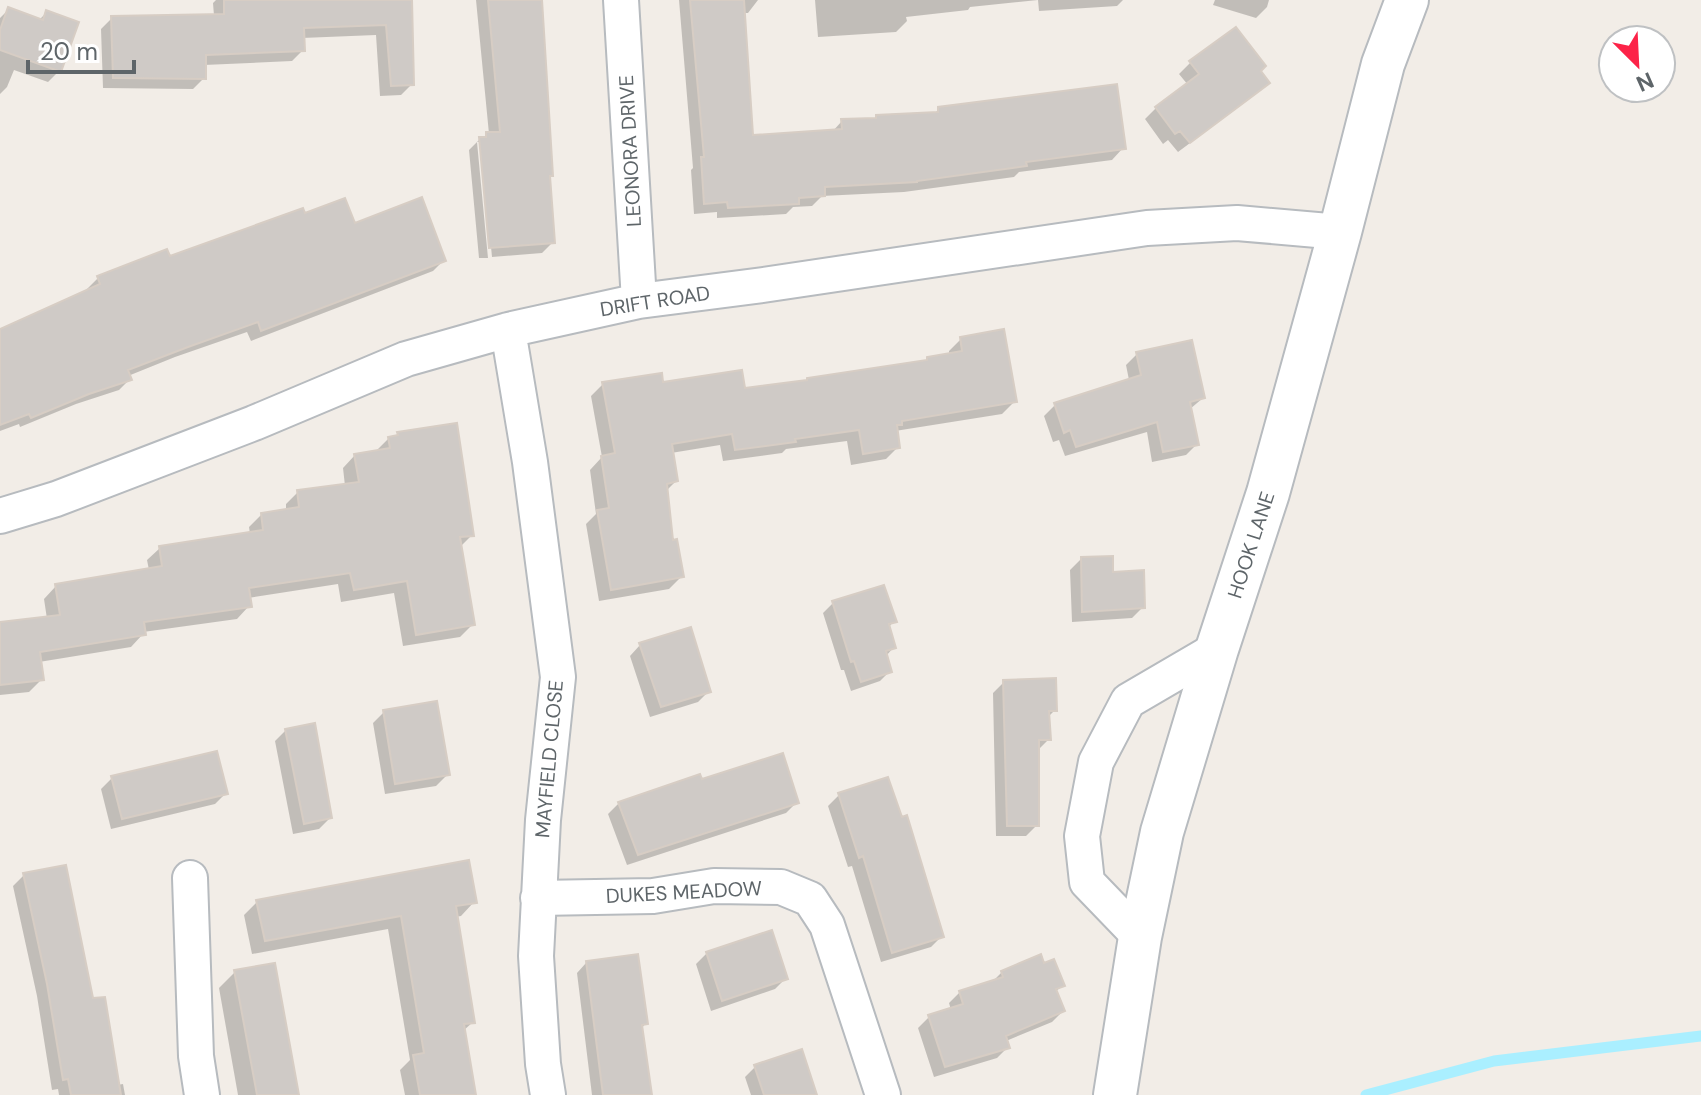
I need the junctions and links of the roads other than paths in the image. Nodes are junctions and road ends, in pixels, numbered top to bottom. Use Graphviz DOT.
graph roads {
  1 [pos="621,0"];
  2 [pos="1407,0"];
  3 [pos="1340,232"];
  4 [pos="639,301"];
  5 [pos="508,330"];
  6 [pos="0,516"];
  7 [pos="1217,649"];
  8 [pos="190,878"];
  9 [pos="538,898"];
  10 [pos="1140,937"];
  11 [pos="202,1095"];
  12 [pos="548,1095"];
  13 [pos="883,1095"];
  14 [pos="1115,1095"];
  1 -- 4 [label="street, LEONORA DRIVE"];
  2 -- 3 [label="street, HOOK LANE"];
  3 -- 4 [label="street, DRIFT ROAD"];
  3 -- 7 [label="street, HOOK LANE"];
  4 -- 5 [label="street, DRIFT ROAD"];
  5 -- 6 [label="street, DRIFT ROAD"];
  5 -- 9 [label="street, MAYFIELD CLOSE"];
  7 -- 10 [label="street, HOOK LANE"];
  7 -- 10 [label="street"];
  8 -- 11 [label="street"];
  9 -- 12 [label="street, MAYFIELD CLOSE"];
  9 -- 13 [label="street, DUKES MEADOW"];
  10 -- 14 [label="street, HOOK LANE"];
}
